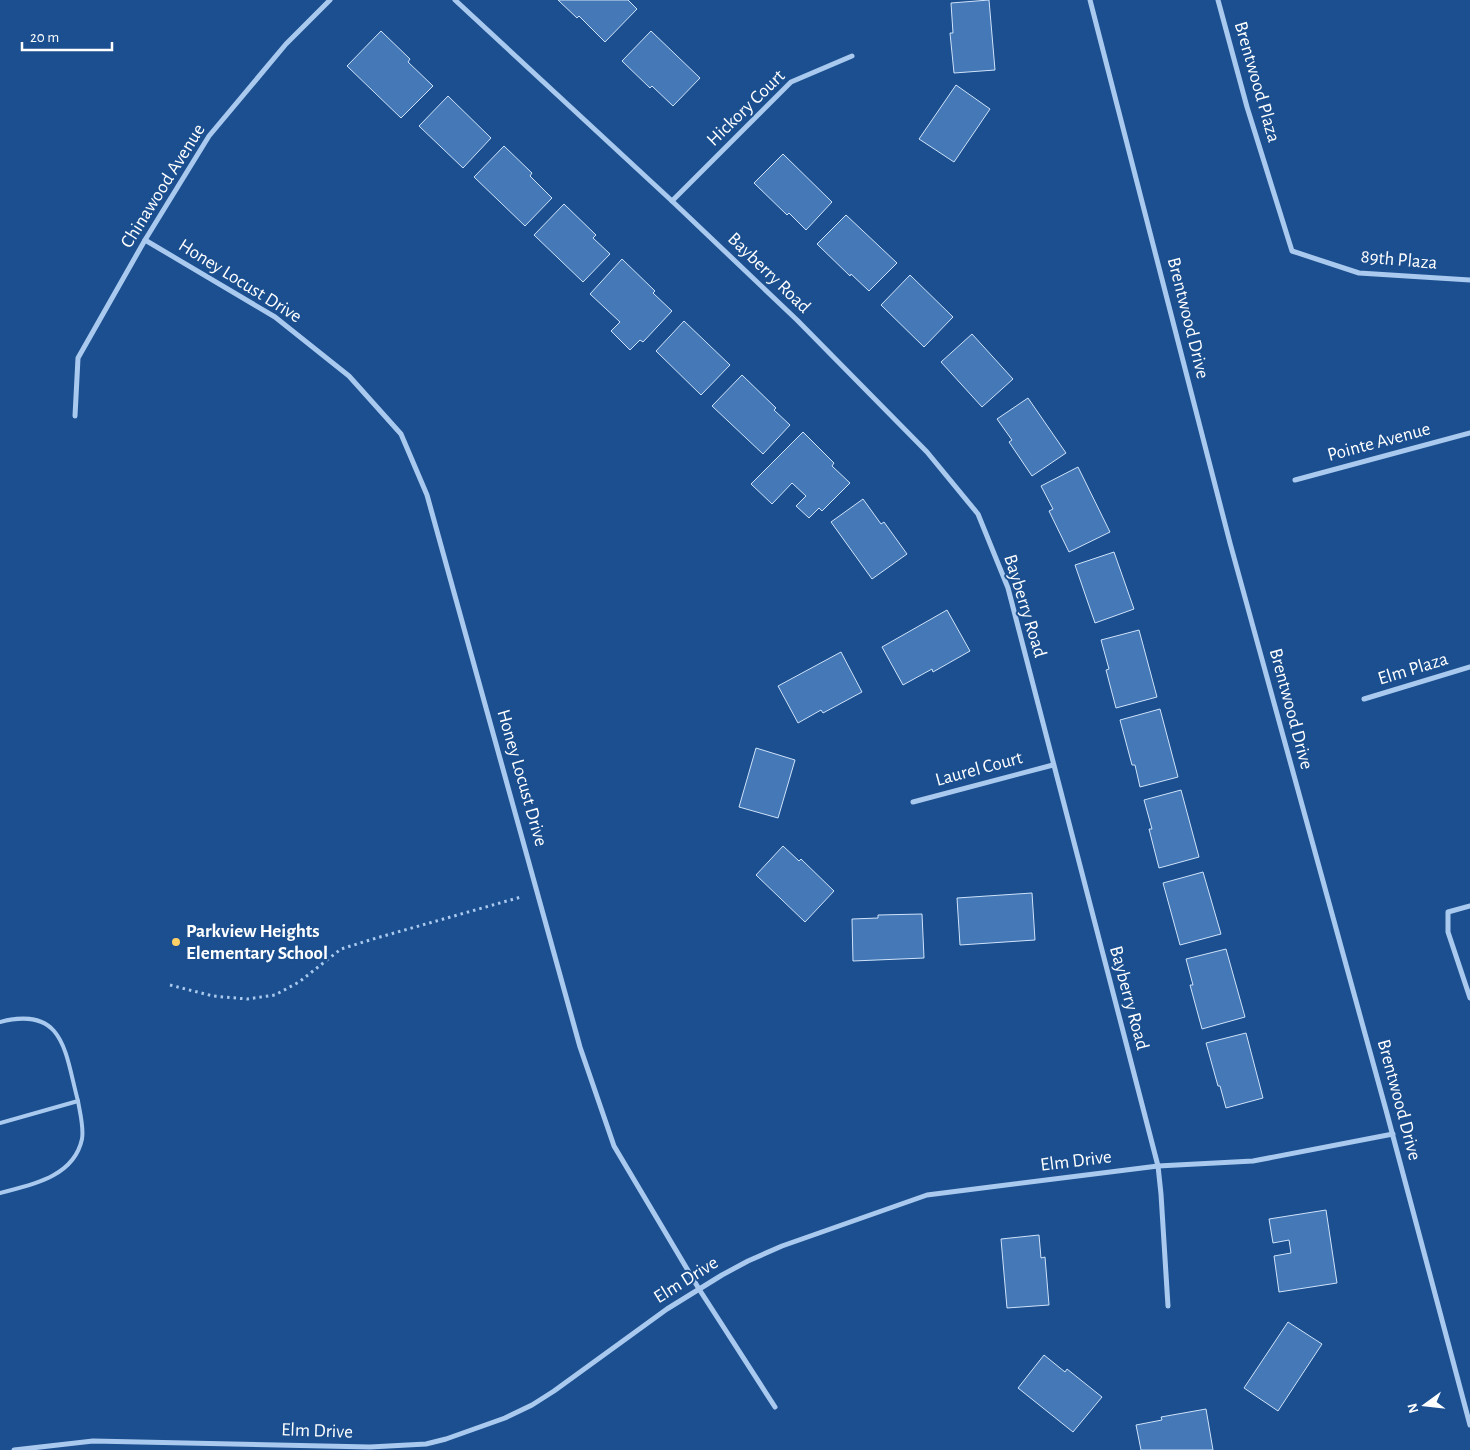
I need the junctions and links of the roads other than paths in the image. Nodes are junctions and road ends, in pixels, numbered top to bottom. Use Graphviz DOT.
graph roads {
  1 [pos="330,0"];
  2 [pos="455,0"];
  3 [pos="1090,0"];
  4 [pos="1218,0"];
  5 [pos="852,56"];
  6 [pos="1267,172"];
  7 [pos="672,201"];
  8 [pos="146,240"];
  9 [pos="1470,280"];
  10 [pos="75,416"];
  11 [pos="1470,433"];
  12 [pos="1295,480"];
  13 [pos="1470,668"];
  14 [pos="1364,699"];
  15 [pos="1053,765"];
  16 [pos="913,802"];
  17 [pos="1470,906"];
  18 [pos="1470,998"];
  19 [pos="0,1022"];
  20 [pos="78,1101"];
  21 [pos="0,1123"];
  22 [pos="1393,1134"];
  23 [pos="1158,1166"];
  24 [pos="0,1193"];
  25 [pos="699,1289"];
  26 [pos="1168,1306"];
  27 [pos="775,1407"];
  28 [pos="1470,1425"];
  29 [pos="228,1443"];
  30 [pos="14,1450"];
  31 [pos="228,1450"];
  1 -- 8 [label="street, Chinawood Avenue"];
  2 -- 7 [label="street, Bayberry Road"];
  3 -- 22 [label="street, Brentwood Drive"];
  4 -- 6 [label="street, Brentwood Plaza"];
  5 -- 7 [label="street, Hickory Court"];
  6 -- 9 [label="street, 89th Plaza"];
  7 -- 15 [label="street, Bayberry Road"];
  8 -- 10 [label="street, Chinawood Avenue"];
  8 -- 25 [label="street, Honey Locust Drive"];
  11 -- 12 [label="street, Pointe Avenue"];
  13 -- 14 [label="street, Elm Plaza"];
  15 -- 16 [label="street, Laurel Court"];
  15 -- 23 [label="street, Bayberry Road"];
  17 -- 18 [label="street"];
  19 -- 20 [label="lane"];
  20 -- 21 [label="lane"];
  20 -- 24 [label="lane"];
  22 -- 23 [label="street, Elm Drive"];
  22 -- 28 [label="street, Brentwood Drive"];
  23 -- 25 [label="street, Elm Drive"];
  23 -- 26 [label="street, Bayberry Road"];
  25 -- 27 [label="street, Honey Locust Drive"];
  25 -- 29 [label="street, Elm Drive"];
  29 -- 30 [label="street, Elm Drive"];
  29 -- 31 [label="street"];
}
